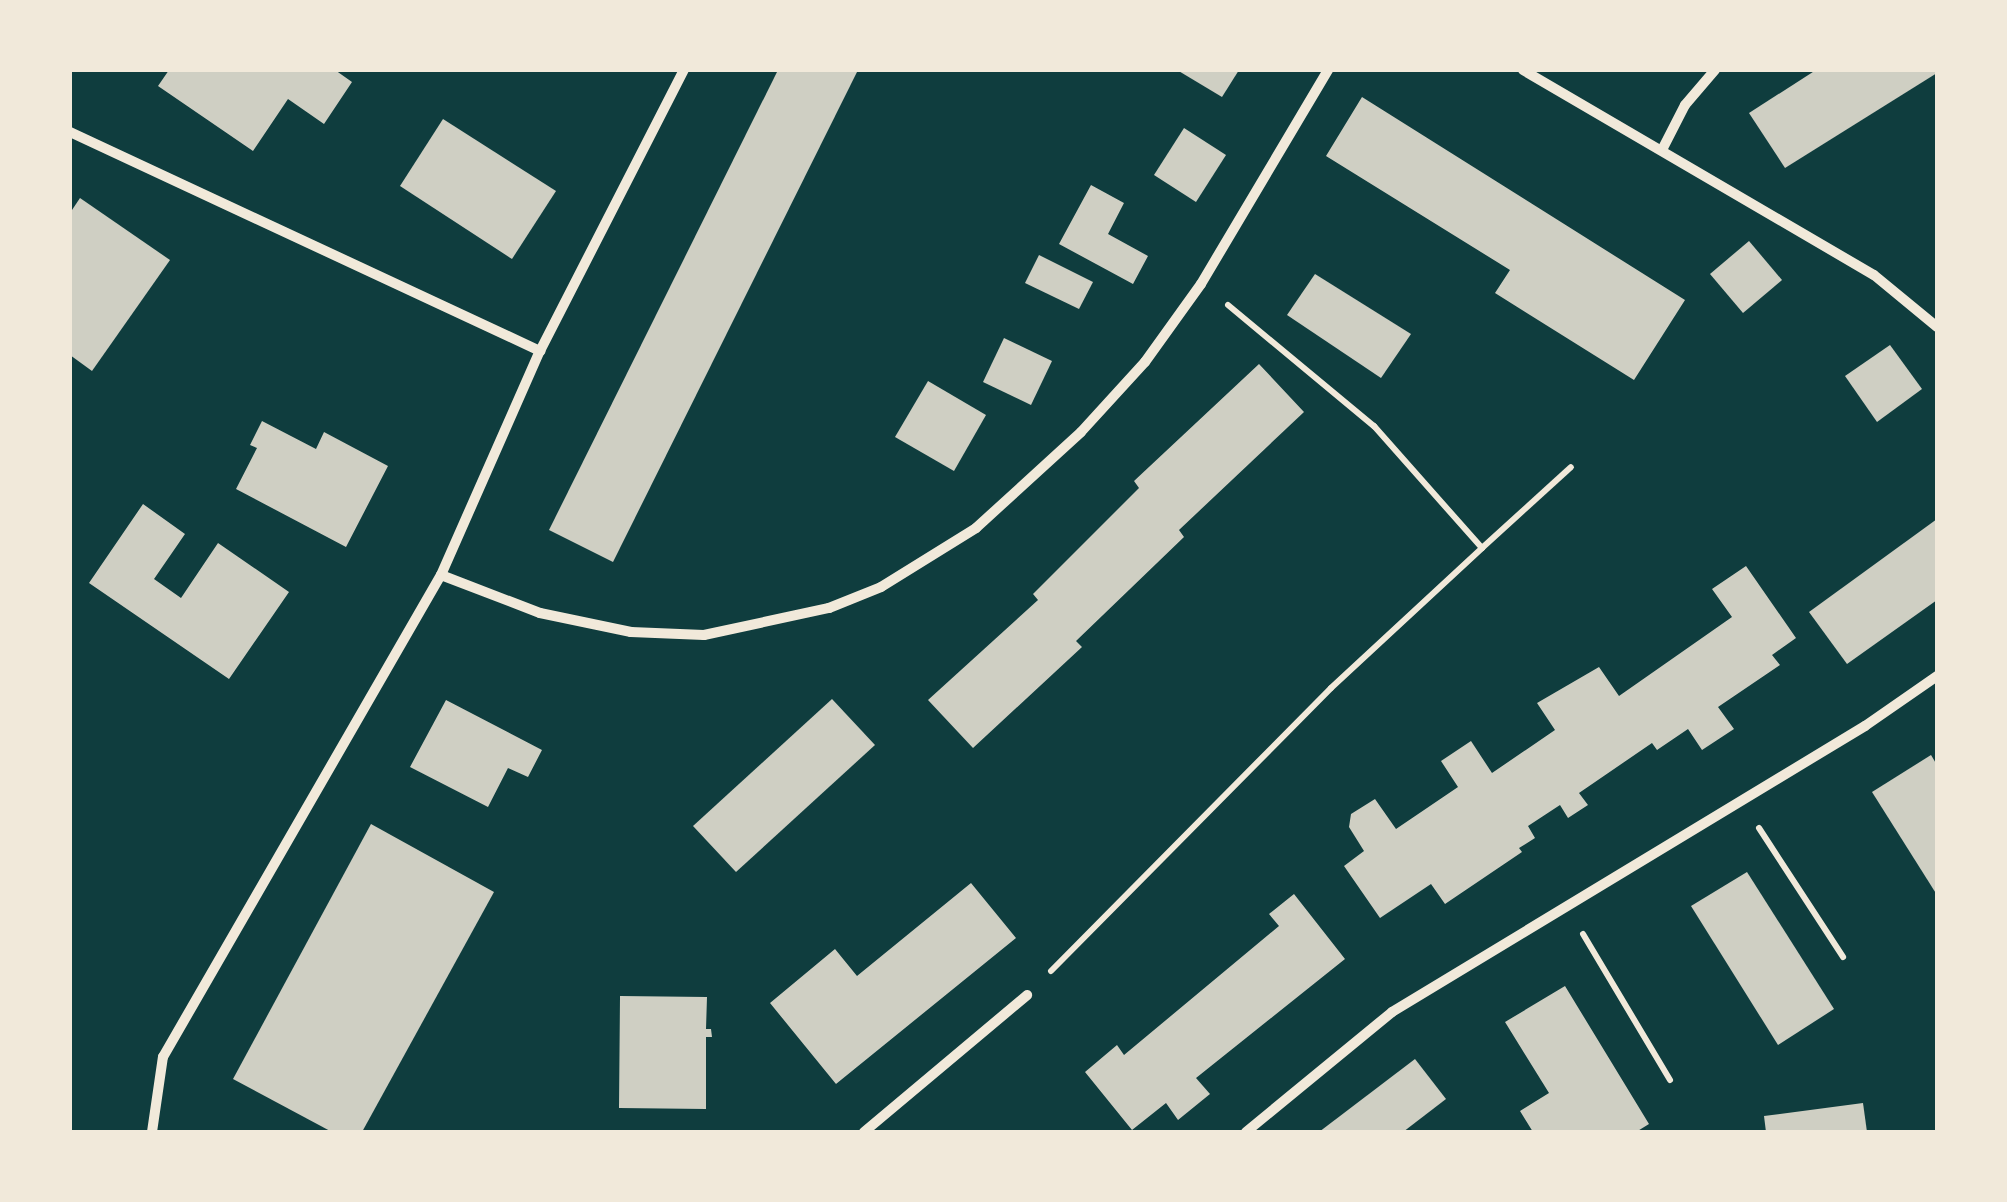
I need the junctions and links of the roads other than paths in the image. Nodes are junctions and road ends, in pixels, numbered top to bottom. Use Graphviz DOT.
graph roads {
  1 [pos="684,70"];
  2 [pos="1328,70"];
  3 [pos="1523,70"];
  4 [pos="1715,70"];
  5 [pos="70,132"];
  6 [pos="1663,148"];
  7 [pos="1937,327"];
  8 [pos="540,351"];
  9 [pos="441,575"];
  10 [pos="1937,676"];
  11 [pos="1027,995"];
  12 [pos="152,1132"];
  13 [pos="864,1132"];
  14 [pos="1246,1132"];
  1 -- 8 [label="street"];
  2 -- 9 [label="street"];
  3 -- 6 [label="street"];
  4 -- 6 [label="street"];
  5 -- 8 [label="street"];
  6 -- 7 [label="street"];
  8 -- 9 [label="street"];
  9 -- 12 [label="street"];
  10 -- 14 [label="street"];
  11 -- 13 [label="street"];
}
